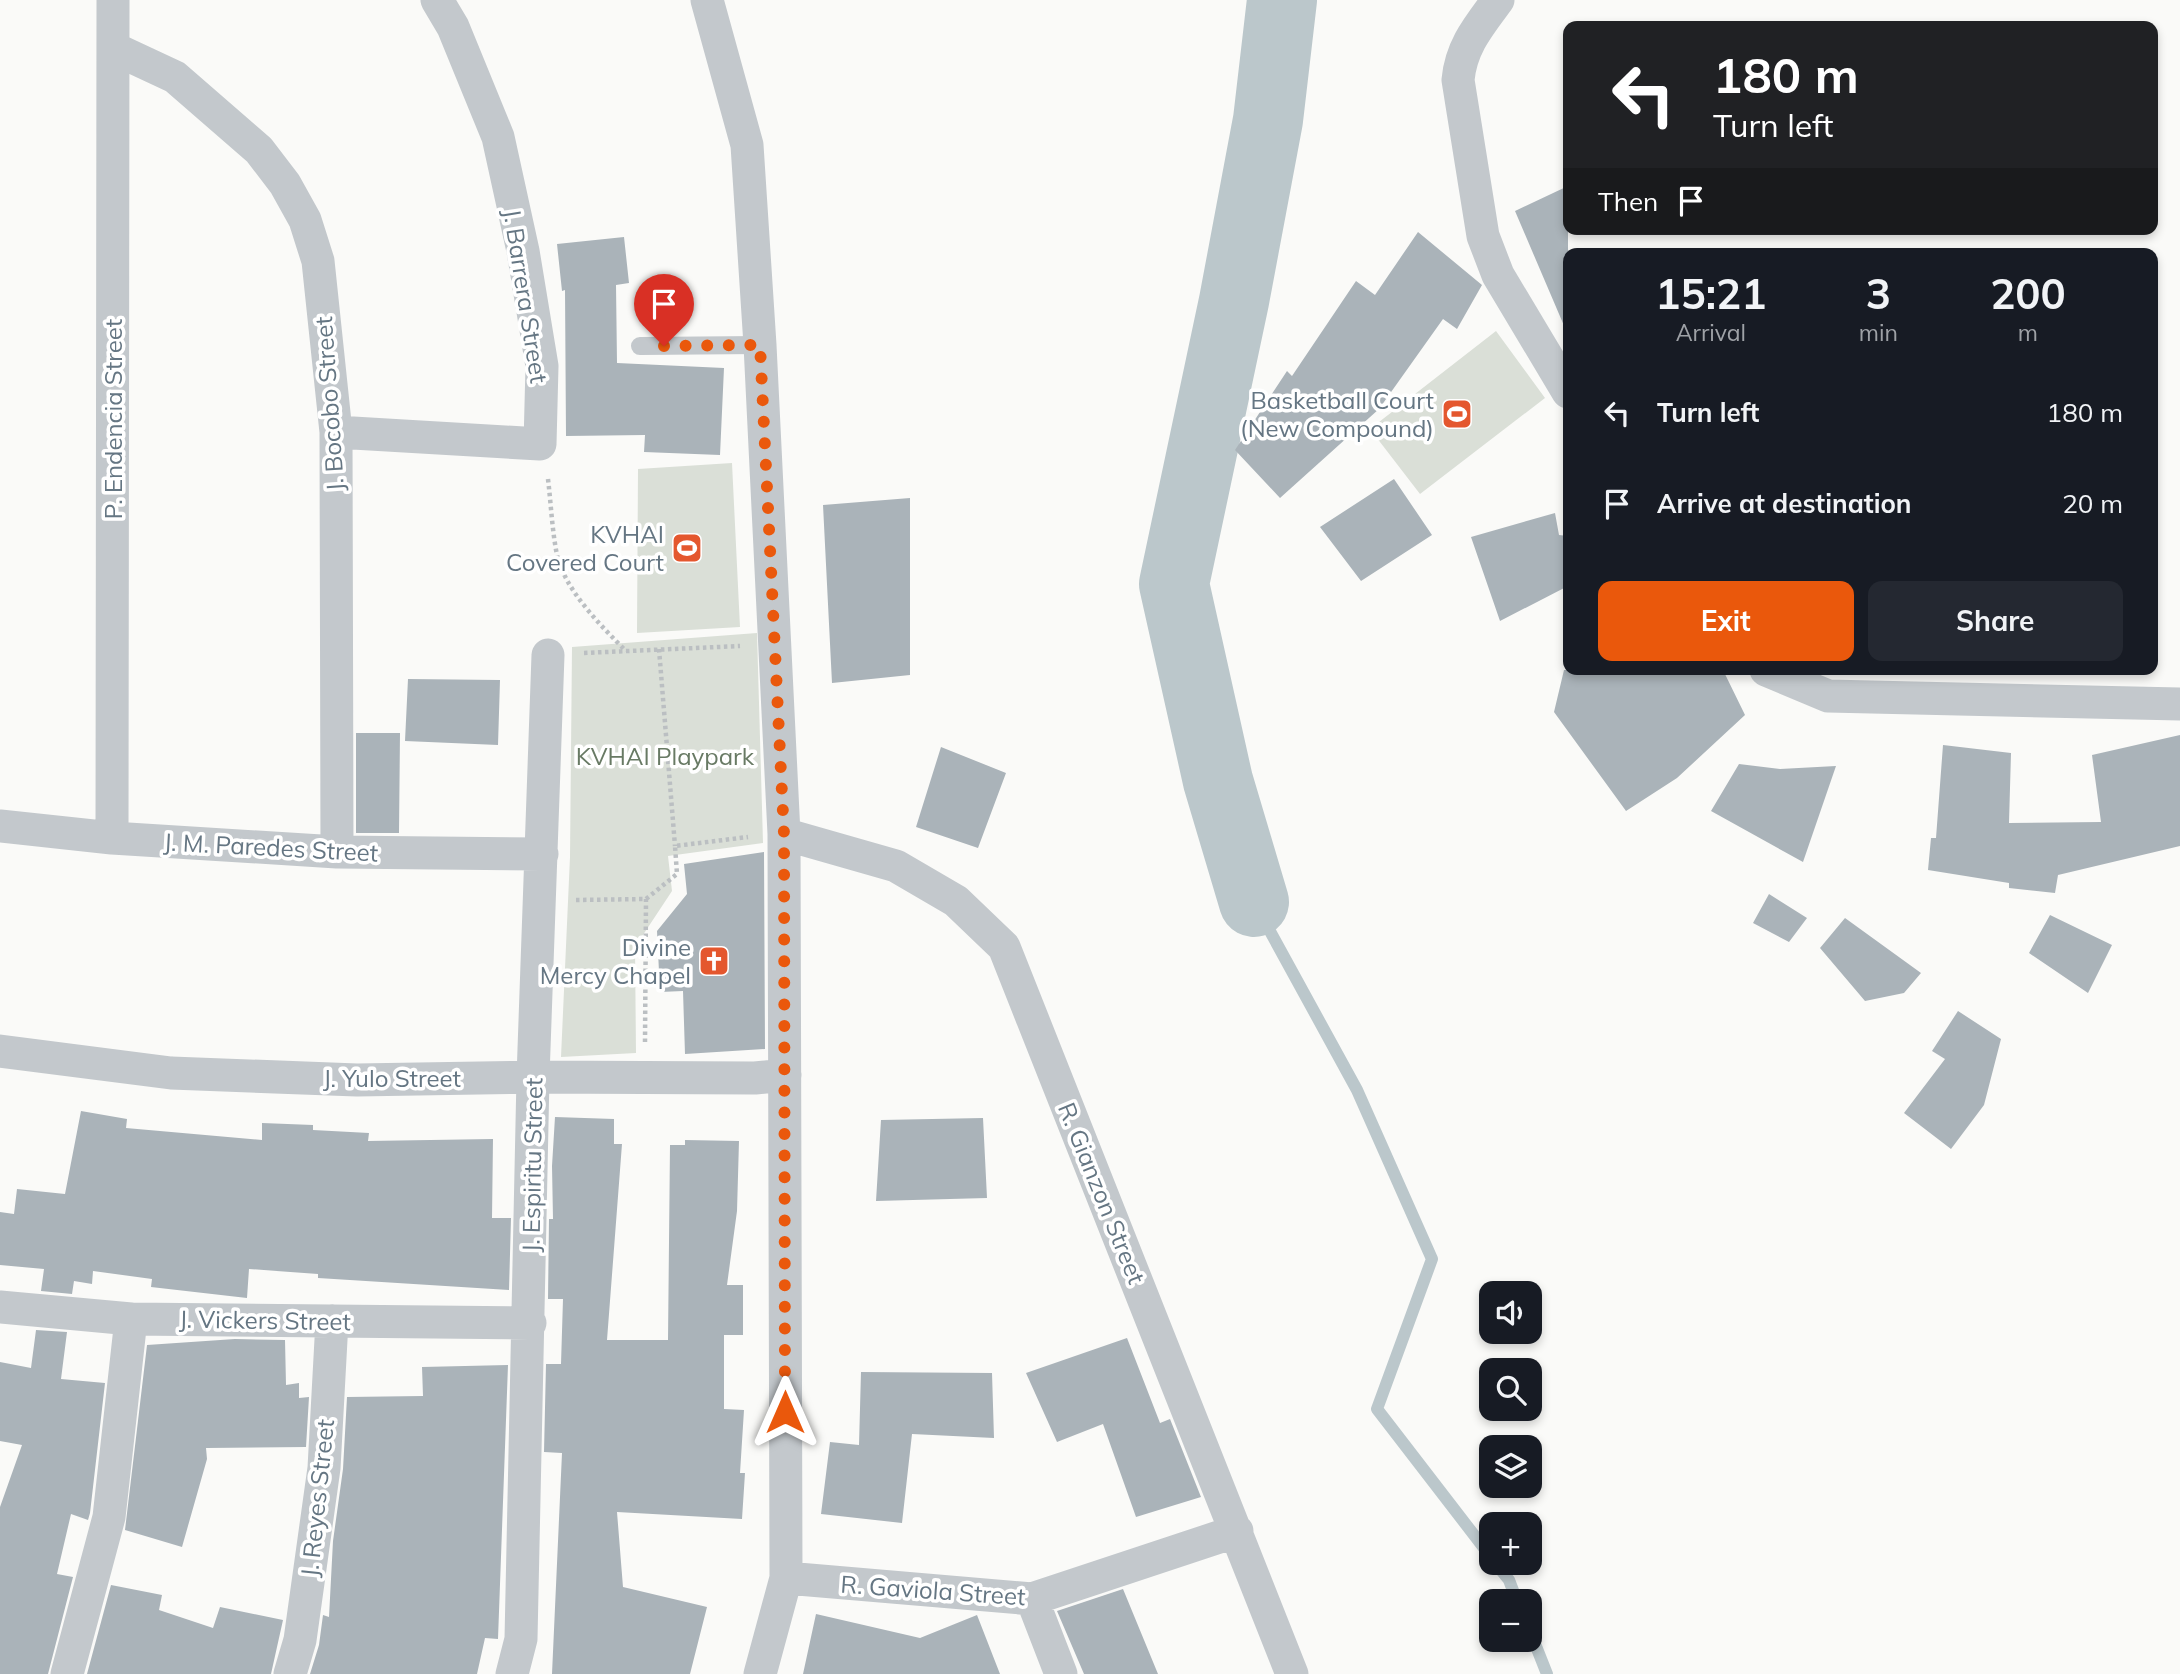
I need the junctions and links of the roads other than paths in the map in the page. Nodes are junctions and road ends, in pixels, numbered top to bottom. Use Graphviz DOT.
graph roads {
  1 [pos="113,0"];
  2 [pos="436,0"];
  3 [pos="707,0"];
  4 [pos="1498,0"];
  5 [pos="114,49"];
  6 [pos="760,345"];
  7 [pos="640,346"];
  8 [pos="1563,384"];
  9 [pos="336,432"];
  10 [pos="548,654"];
  11 [pos="1778,675"];
  12 [pos="2180,704"];
  13 [pos="0,826"];
  14 [pos="784,834"];
  15 [pos="112,838"];
  16 [pos="337,852"];
  17 [pos="542,854"];
  18 [pos="0,1051"];
  19 [pos="786,1075"];
  20 [pos="533,1077"];
  21 [pos="0,1307"];
  22 [pos="131,1319"];
  23 [pos="332,1321"];
  24 [pos="530,1323"];
  25 [pos="1237,1531"];
  26 [pos="786,1578"];
  27 [pos="1032,1599"];
  28 [pos="67,1674"];
  29 [pos="290,1674"];
  30 [pos="512,1674"];
  31 [pos="760,1674"];
  32 [pos="1061,1674"];
  33 [pos="1292,1674"];
  1 -- 5 [label="street, P. Endencia Street"];
  2 -- 9 [label="street, J. Barrera Street"];
  3 -- 6 [label="street"];
  4 -- 8 [label="street"];
  5 -- 9 [label="street, J. Bocobo Street"];
  5 -- 15 [label="street, P. Endencia Street"];
  6 -- 7 [label="lane"];
  6 -- 14 [label="street"];
  9 -- 16 [label="street, J. Bocobo Street"];
  10 -- 17 [label="street, J. Espiritu Street"];
  11 -- 12 [label="street"];
  13 -- 15 [label="street, J. M. Paredes Street"];
  14 -- 19 [label="street"];
  14 -- 25 [label="street, R. Gianzon Street"];
  15 -- 16 [label="street, J. M. Paredes Street"];
  16 -- 17 [label="street, J. M. Paredes Street"];
  17 -- 20 [label="street, J. Espiritu Street"];
  18 -- 20 [label="street, J. Yulo Street"];
  19 -- 20 [label="street, J. Yulo Street"];
  19 -- 26 [label="street"];
  20 -- 24 [label="street, J. Espiritu Street"];
  21 -- 22 [label="street, J. Vickers Street"];
  22 -- 23 [label="street, J. Vickers Street"];
  22 -- 28 [label="street"];
  23 -- 24 [label="street, J. Vickers Street"];
  23 -- 29 [label="street, J. Reyes Street"];
  24 -- 30 [label="street, J. Espiritu Street"];
  25 -- 27 [label="street, R. Gaviola Street"];
  25 -- 33 [label="street, R. Gianzon Street"];
  26 -- 27 [label="street, R. Gaviola Street"];
  26 -- 31 [label="street"];
  27 -- 32 [label="street"];
}
